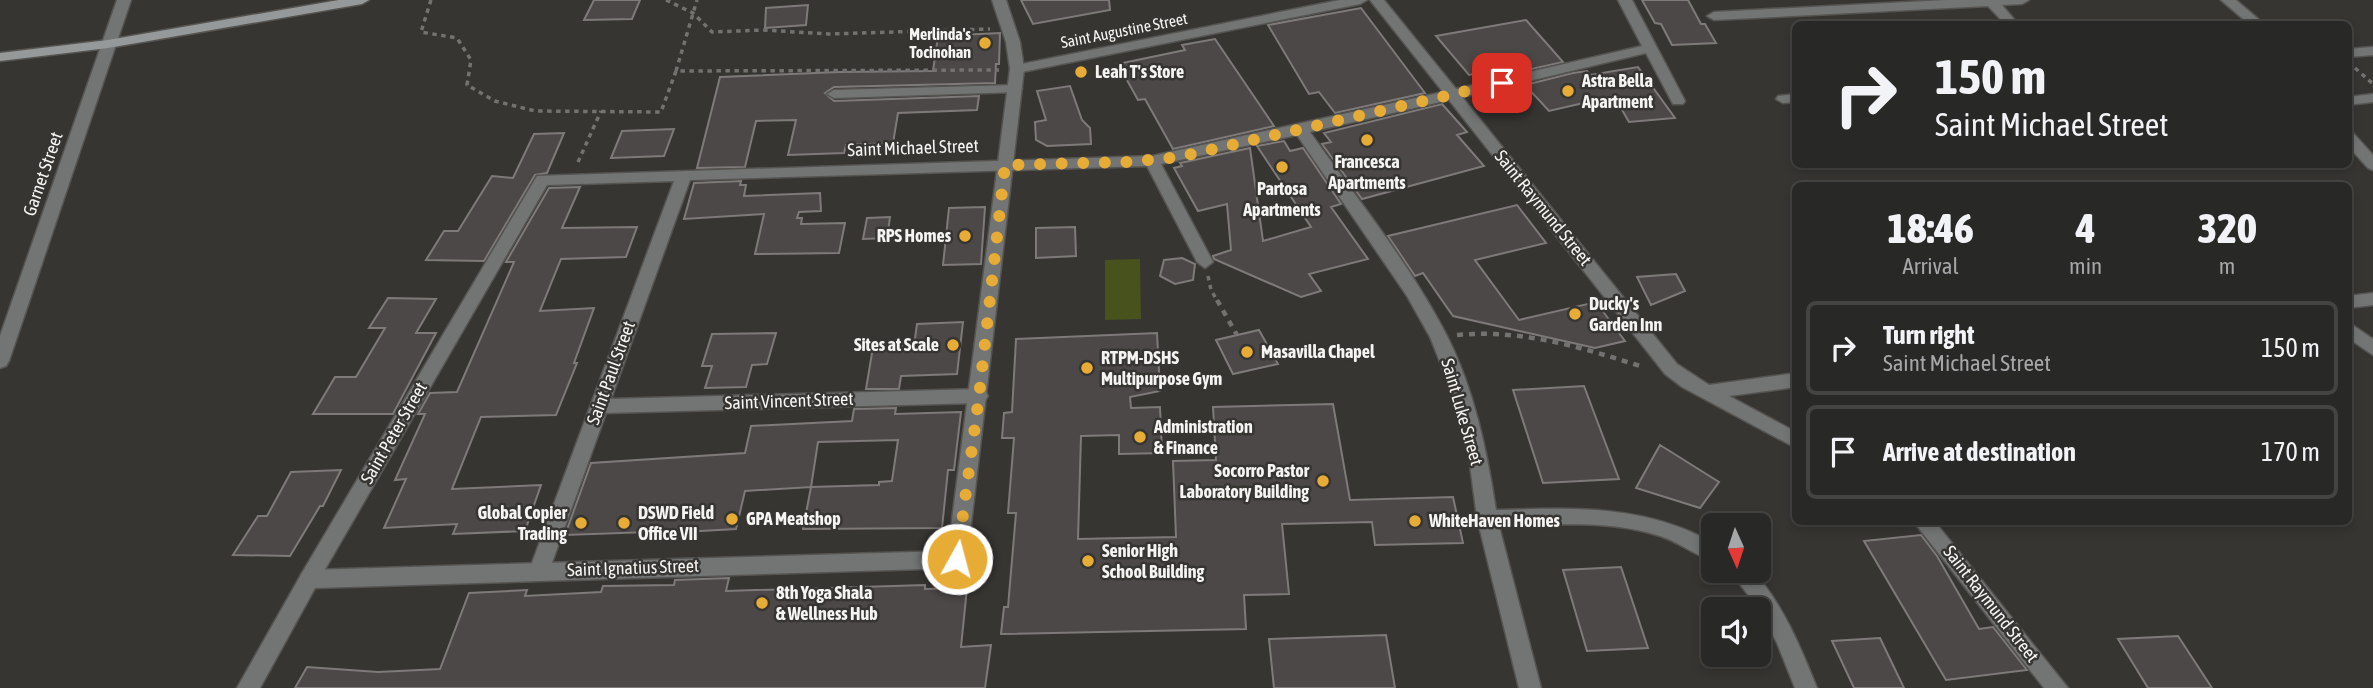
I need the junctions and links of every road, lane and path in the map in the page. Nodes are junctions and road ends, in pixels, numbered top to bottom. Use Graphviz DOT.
graph roads {
  1 [pos="124,0"];
  2 [pos="362,0"];
  3 [pos="431,0"];
  4 [pos="666,0"];
  5 [pos="697,0"];
  6 [pos="999,0"];
  7 [pos="1360,0"];
  8 [pos="1377,0"];
  9 [pos="1625,0"];
  10 [pos="2022,0"];
  11 [pos="2228,0"];
  12 [pos="1991,1"];
  13 [pos="693,13"];
  14 [pos="1714,16"];
  15 [pos="2009,21"];
  16 [pos="2253,21"];
  17 [pos="1009,29"];
  18 [pos="108,44"];
  19 [pos="1650,48"];
  20 [pos="2373,51"];
  21 [pos="2352,53"];
  22 [pos="0,57"];
  23 [pos="2352,66"];
  24 [pos="1017,69"];
  25 [pos="676,71"];
  26 [pos="2373,84"];
  27 [pos="1015,89"];
  28 [pos="834,94"];
  29 [pos="1453,94"];
  30 [pos="2373,98"];
  31 [pos="1678,101"];
  32 [pos="2352,101"];
  33 [pos="601,111"];
  34 [pos="1301,130"];
  35 [pos="2352,141"];
  36 [pos="1152,161"];
  37 [pos="1005,165"];
  38 [pos="2373,165"];
  39 [pos="684,175"];
  40 [pos="571,179"];
  41 [pos="542,180"];
  42 [pos="1205,262"];
  43 [pos="2373,299"];
  44 [pos="2352,302"];
  45 [pos="2352,331"];
  46 [pos="1237,335"];
  47 [pos="1438,337"];
  48 [pos="2373,349"];
  49 [pos="0,361"];
  50 [pos="1653,370"];
  51 [pos="1792,381"];
  52 [pos="1709,392"];
  53 [pos="979,396"];
  54 [pos="599,406"];
  55 [pos="1792,440"];
  56 [pos="1487,518"];
  57 [pos="1926,525"];
  58 [pos="1701,546"];
  59 [pos="539,571"];
  60 [pos="309,579"];
  61 [pos="1752,583"];
  62 [pos="248,688"];
  63 [pos="1530,688"];
  64 [pos="1806,688"];
  65 [pos="2057,688"];
  1 -- 18 [label="street, Garnet Street"];
  2 -- 18 [label="main road"];
  3 -- 33 [label="path"];
  4 -- 13 [label="path"];
  5 -- 13 [label="path"];
  6 -- 17 [label="street"];
  7 -- 24 [label="street, Saint Augustine Street"];
  8 -- 29 [label="street, Saint Raymund Street"];
  9 -- 19 [label="street"];
  10 -- 12 [label="street"];
  11 -- 16 [label="street"];
  12 -- 14 [label="street"];
  12 -- 15 [label="street"];
  13 -- 17 [label="path"];
  13 -- 25 [label="path"];
  17 -- 24 [label="street"];
  18 -- 22 [label="main road"];
  18 -- 49 [label="street, Garnet Street"];
  19 -- 29 [label="street, Saint Michael Street"];
  19 -- 31 [label="street"];
  20 -- 21 [label="street"];
  23 -- 26 [label="path"];
  24 -- 25 [label="path"];
  24 -- 27 [label="street"];
  25 -- 33 [label="path"];
  27 -- 28 [label="street"];
  27 -- 37 [label="street"];
  29 -- 34 [label="street, Saint Michael Street"];
  29 -- 52 [label="street, Saint Raymund Street"];
  30 -- 32 [label="street"];
  33 -- 40 [label="path"];
  34 -- 36 [label="street, Saint Michael Street"];
  34 -- 47 [label="street, Saint Luke Street"];
  35 -- 38 [label="street"];
  36 -- 37 [label="street, Saint Michael Street"];
  36 -- 42 [label="street"];
  37 -- 39 [label="street, Saint Michael Street"];
  37 -- 53 [label="street"];
  39 -- 40 [label="street, Saint Michael Street"];
  39 -- 54 [label="street, Saint Paul Street"];
  40 -- 41 [label="street, Saint Michael Street"];
  41 -- 60 [label="street, Saint Peter Street"];
  42 -- 46 [label="path"];
  43 -- 44 [label="street"];
  45 -- 48 [label="street"];
  47 -- 50 [label="path"];
  47 -- 56 [label="street, Saint Luke Street"];
  51 -- 52 [label="street"];
  52 -- 55 [label="street, Saint Raymund Street"];
  53 -- 54 [label="street, Saint Vincent Street"];
  53 -- 59 [label="street, Saint Ignatius Street"];
  54 -- 59 [label="street, Saint Paul Street"];
  56 -- 58 [label="street"];
  56 -- 63 [label="street, Saint Luke Street"];
  57 -- 65 [label="street, Saint Raymund Street"];
  59 -- 60 [label="street, Saint Ignatius Street"];
  60 -- 62 [label="street, Saint Peter Street"];
  61 -- 64 [label="street"];
}
